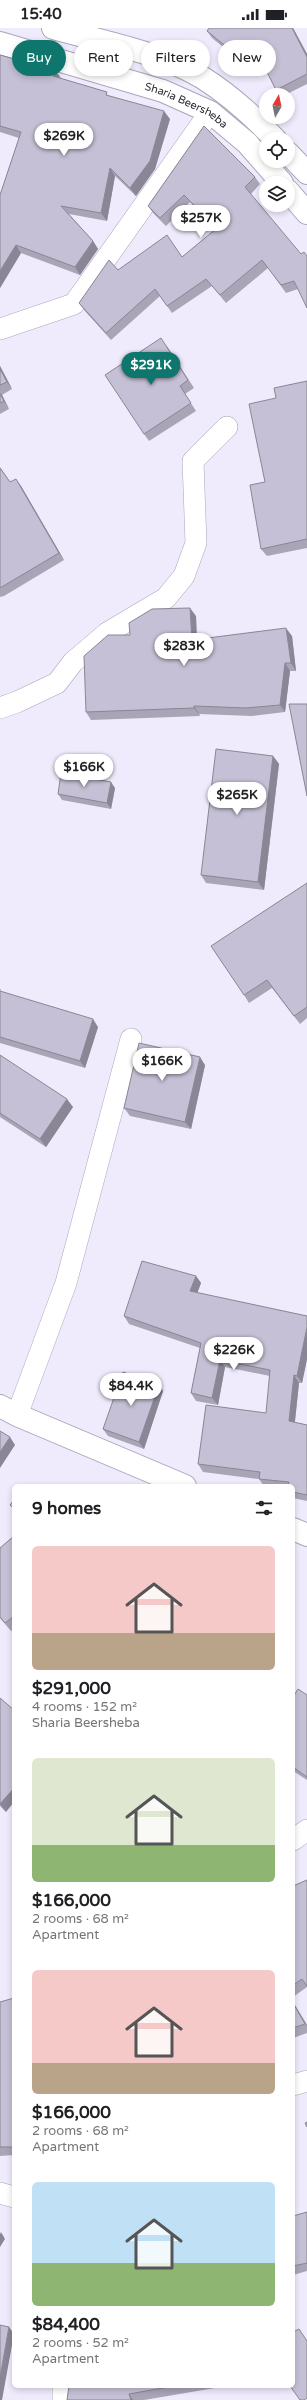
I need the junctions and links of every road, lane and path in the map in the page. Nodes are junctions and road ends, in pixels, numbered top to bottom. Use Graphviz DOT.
graph roads {
  1 [pos="53,28"];
  2 [pos="0,43"];
  3 [pos="210,112"];
  4 [pos="268,132"];
  5 [pos="295,160"];
  6 [pos="307,173"];
  7 [pos="276,176"];
  8 [pos="295,199"];
  9 [pos="307,213"];
  10 [pos="0,329"];
  11 [pos="227,427"];
  12 [pos="0,708"];
  13 [pos="131,1040"];
  14 [pos="9,1410"];
  15 [pos="180,1484"];
  16 [pos="295,1530"];
  17 [pos="307,1535"];
  18 [pos="307,2081"];
  19 [pos="295,2084"];
  20 [pos="0,2193"];
  21 [pos="12,2196"];
  22 [pos="63,2388"];
  23 [pos="63,2400"];
  1 -- 4 [label="street"];
  2 -- 3 [label="street, Sharia Beersheba"];
  3 -- 7 [label="street, Sharia Beersheba"];
  3 -- 10 [label="street"];
  5 -- 6 [label="street"];
  8 -- 9 [label="street"];
  11 -- 12 [label="street"];
  13 -- 14 [label="street"];
  14 -- 15 [label="street"];
  16 -- 17 [label="street"];
  18 -- 19 [label="street"];
  20 -- 21 [label="street"];
  22 -- 23 [label="street"];
}
